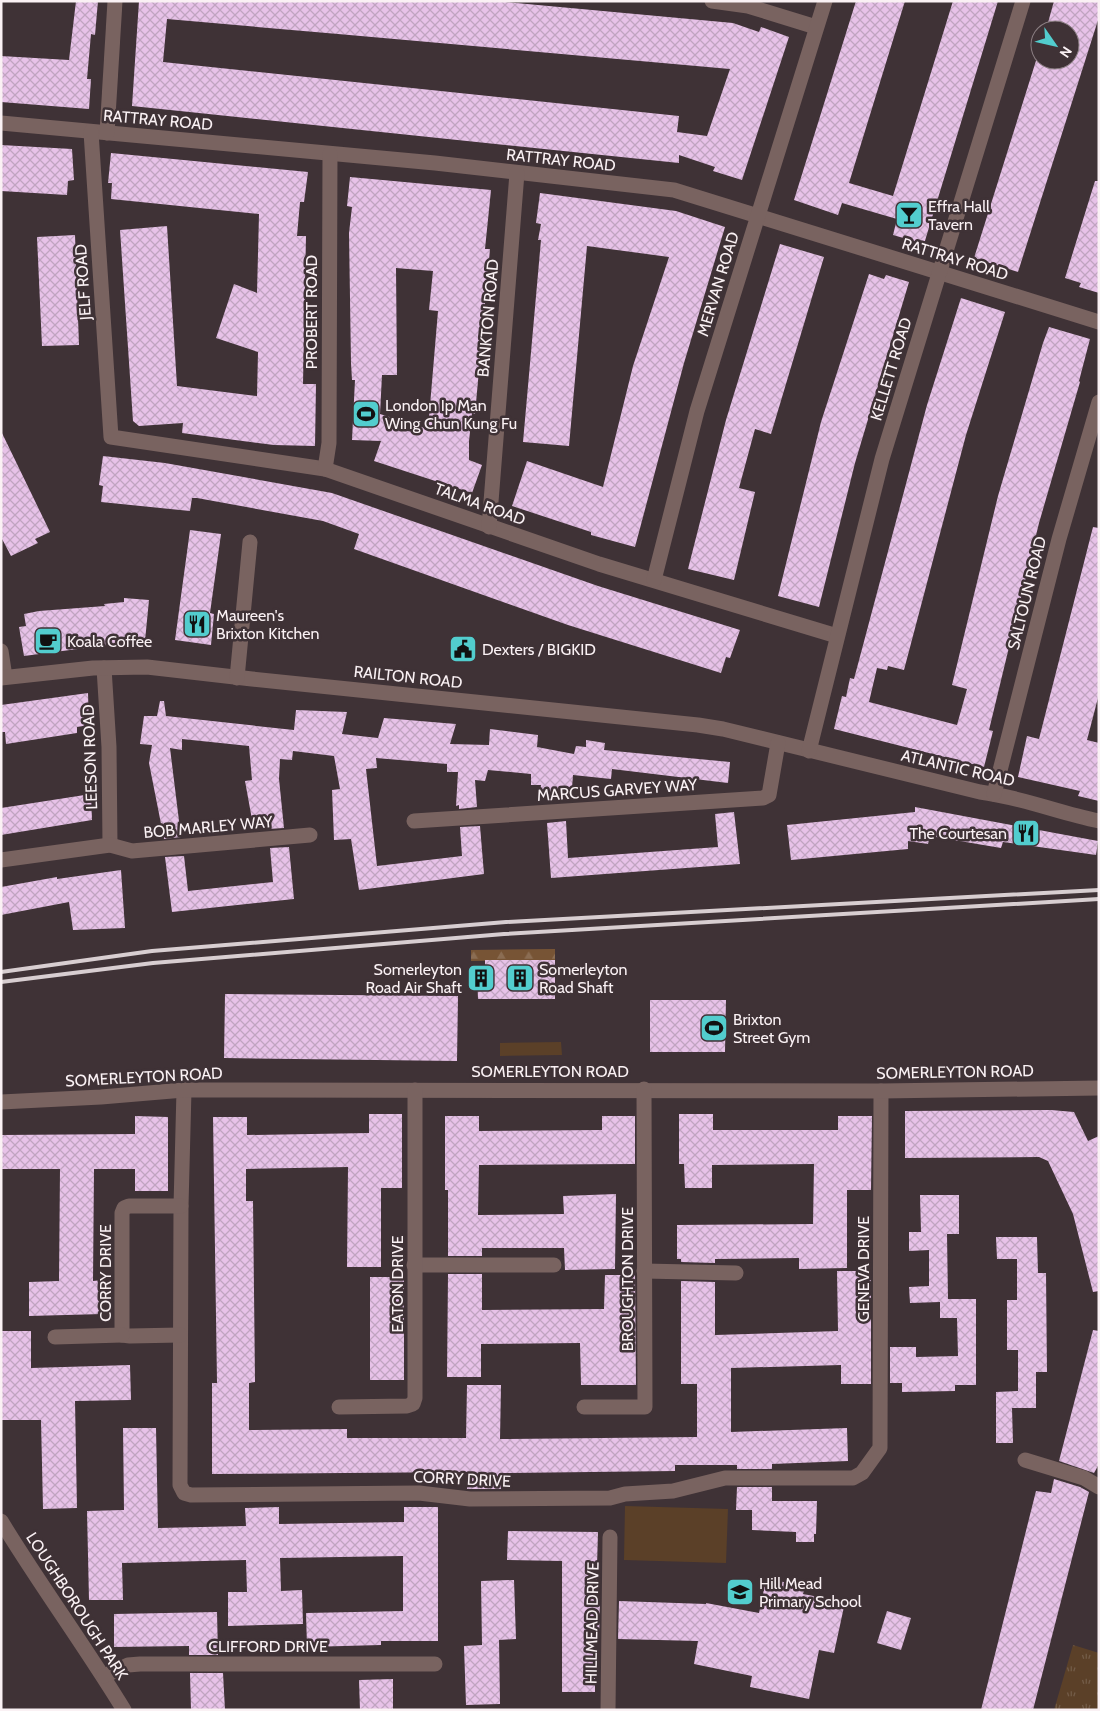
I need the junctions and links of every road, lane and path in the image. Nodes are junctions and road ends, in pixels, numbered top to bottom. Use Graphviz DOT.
graph roads {
  1 [pos="115,1"];
  2 [pos="712,1"];
  3 [pos="825,1"];
  4 [pos="1023,1"];
  5 [pos="816,27"];
  6 [pos="1,123"];
  7 [pos="91,132"];
  8 [pos="107,133"];
  9 [pos="330,154"];
  10 [pos="517,173"];
  11 [pos="758,216"];
  12 [pos="940,272"];
  13 [pos="1099,322"];
  14 [pos="1099,402"];
  15 [pos="110,430"];
  16 [pos="325,469"];
  17 [pos="490,527"];
  18 [pos="250,542"];
  19 [pos="654,580"];
  20 [pos="837,636"];
  21 [pos="1,651"];
  22 [pos="104,668"];
  23 [pos="3,677"];
  24 [pos="237,678"];
  25 [pos="778,743"];
  26 [pos="809,750"];
  27 [pos="994,794"];
  28 [pos="414,821"];
  29 [pos="1099,821"];
  30 [pos="310,835"];
  31 [pos="110,845"];
  32 [pos="1,860"];
  33 [pos="1099,1088"];
  34 [pos="644,1089"];
  35 [pos="184,1090"];
  36 [pos="415,1090"];
  37 [pos="881,1091"];
  38 [pos="1,1102"];
  39 [pos="181,1206"];
  40 [pos="414,1265"];
  41 [pos="554,1265"];
  42 [pos="644,1272"];
  43 [pos="736,1273"];
  44 [pos="122,1335"];
  45 [pos="180,1335"];
  46 [pos="54,1337"];
  47 [pos="339,1407"];
  48 [pos="584,1407"];
  49 [pos="880,1448"];
  50 [pos="1025,1460"];
  51 [pos="1099,1487"];
  52 [pos="1,1521"];
  53 [pos="610,1537"];
  54 [pos="434,1664"];
  55 [pos="104,1676"];
  56 [pos="124,1710"];
  57 [pos="608,1710"];
  1 -- 8 [label="street"];
  2 -- 5 [label="street"];
  3 -- 5 [label="street, MERVAN ROAD"];
  4 -- 12 [label="street, KELLETT ROAD"];
  5 -- 11 [label="street, MERVAN ROAD"];
  6 -- 7 [label="street, RATTRAY ROAD"];
  7 -- 8 [label="street, RATTRAY ROAD"];
  7 -- 15 [label="street, JELF ROAD"];
  8 -- 9 [label="street, RATTRAY ROAD"];
  9 -- 10 [label="street, RATTRAY ROAD"];
  9 -- 16 [label="street, PROBERT ROAD"];
  10 -- 11 [label="street, RATTRAY ROAD"];
  10 -- 17 [label="street, BANKTON ROAD"];
  11 -- 12 [label="street, RATTRAY ROAD"];
  11 -- 19 [label="street, MERVAN ROAD"];
  12 -- 13 [label="street, RATTRAY ROAD"];
  12 -- 20 [label="street, KELLETT ROAD"];
  14 -- 27 [label="street, SALTOUN ROAD"];
  15 -- 16 [label="street, TALMA ROAD"];
  16 -- 17 [label="street, TALMA ROAD"];
  17 -- 19 [label="street, TALMA ROAD"];
  18 -- 24 [label="street"];
  19 -- 20 [label="street, TALMA ROAD"];
  20 -- 26 [label="street, KELLETT ROAD"];
  21 -- 23 [label="street"];
  22 -- 23 [label="street, RAILTON ROAD"];
  22 -- 24 [label="street, RAILTON ROAD"];
  22 -- 31 [label="street, LEESON ROAD"];
  24 -- 25 [label="street, RAILTON ROAD"];
  25 -- 26 [label="street, RAILTON ROAD"];
  25 -- 28 [label="street, MARCUS GARVEY WAY"];
  26 -- 27 [label="street, ATLANTIC ROAD"];
  27 -- 29 [label="street, ATLANTIC ROAD"];
  30 -- 31 [label="street, BOB MARLEY WAY"];
  31 -- 32 [label="street"];
  33 -- 37 [label="street, SOMERLEYTON ROAD"];
  34 -- 36 [label="street, SOMERLEYTON ROAD"];
  34 -- 37 [label="street, SOMERLEYTON ROAD"];
  34 -- 42 [label="street, BROUGHTON DRIVE"];
  35 -- 36 [label="street, SOMERLEYTON ROAD"];
  35 -- 38 [label="street, SOMERLEYTON ROAD"];
  35 -- 39 [label="street, CORRY DRIVE"];
  36 -- 40 [label="street, EATON DRIVE"];
  37 -- 49 [label="street, GENEVA DRIVE"];
  39 -- 44 [label="street, CORRY DRIVE"];
  39 -- 45 [label="street, CORRY DRIVE"];
  40 -- 41 [label="street"];
  40 -- 47 [label="street, EATON DRIVE"];
  42 -- 43 [label="street"];
  42 -- 48 [label="street, BROUGHTON DRIVE"];
  44 -- 45 [label="street, CORRY DRIVE"];
  44 -- 46 [label="street, CORRY DRIVE"];
  45 -- 49 [label="street, CORRY DRIVE"];
  50 -- 51 [label="street"];
  52 -- 55 [label="street, LOUGHBOROUGH PARK"];
  53 -- 57 [label="street, HILLMEAD DRIVE"];
  54 -- 55 [label="street, CLIFFORD DRIVE"];
  55 -- 56 [label="street, LOUGHBOROUGH PARK"];
}
